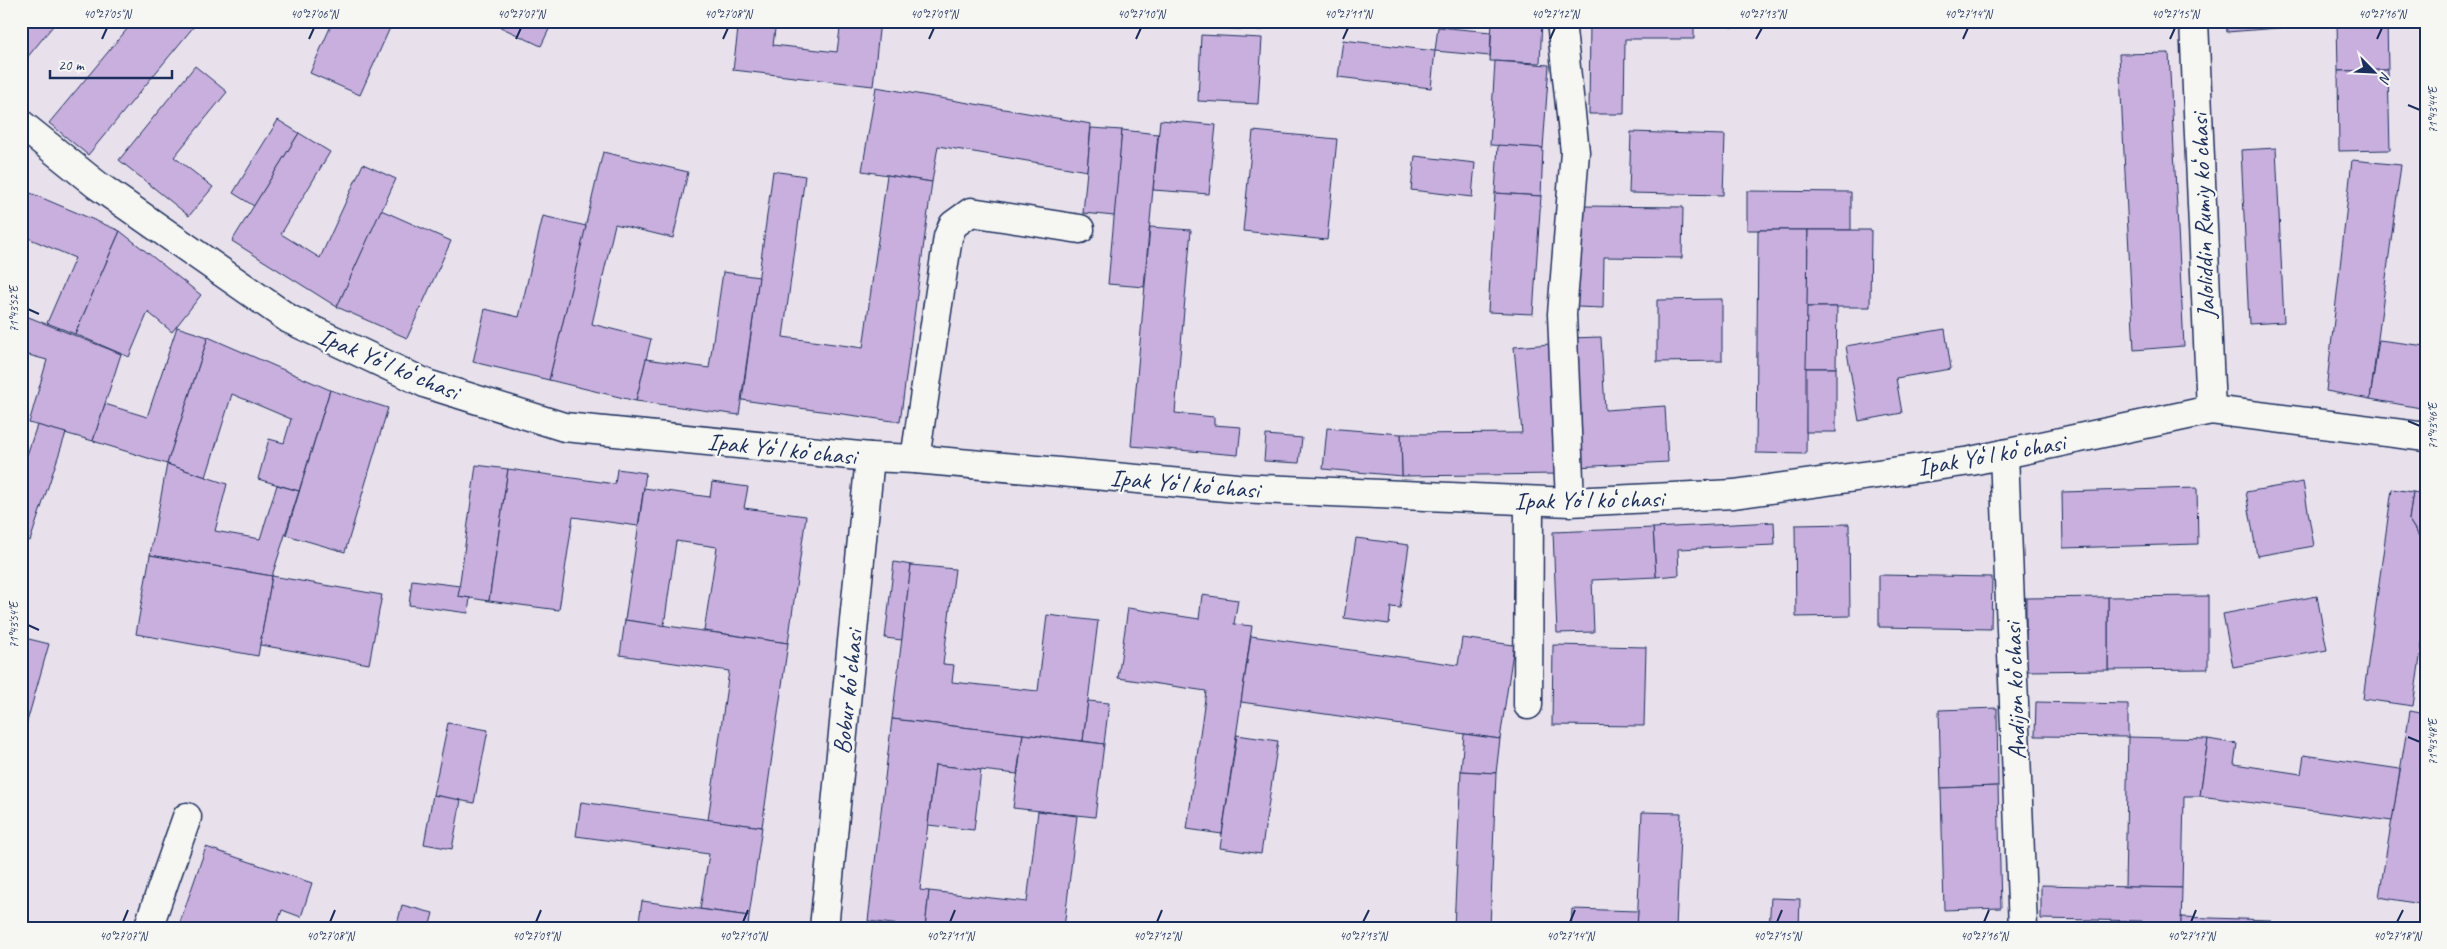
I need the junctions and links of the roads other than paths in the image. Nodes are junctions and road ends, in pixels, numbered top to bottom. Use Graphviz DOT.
graph roads {
  1 [pos="1561,21"];
  2 [pos="2194,21"];
  3 [pos="21,124"];
  4 [pos="1080,229"];
  5 [pos="2210,410"];
  6 [pos="2426,436"];
  7 [pos="2004,454"];
  8 [pos="870,457"];
  9 [pos="915,459"];
  10 [pos="1528,502"];
  11 [pos="1570,502"];
  12 [pos="1528,705"];
  13 [pos="187,817"];
  14 [pos="148,928"];
  15 [pos="824,928"];
  16 [pos="2023,928"];
  1 -- 11 [label="street"];
  2 -- 5 [label="street, Jaloliddin Rumiy koʻchasi"];
  3 -- 8 [label="street, Ipak Yoʻl koʻchasi"];
  4 -- 9 [label="street"];
  5 -- 6 [label="street, Ipak Yoʻl koʻchasi"];
  5 -- 7 [label="street, Ipak Yoʻl koʻchasi"];
  7 -- 11 [label="street, Ipak Yoʻl koʻchasi"];
  7 -- 16 [label="street, Andijon koʻchasi"];
  8 -- 9 [label="street, Ipak Yoʻl koʻchasi"];
  8 -- 15 [label="street, Bobur koʻchasi"];
  9 -- 10 [label="street, Ipak Yoʻl koʻchasi"];
  10 -- 11 [label="street, Ipak Yoʻl koʻchasi"];
  10 -- 12 [label="street"];
  13 -- 14 [label="street"];
}
